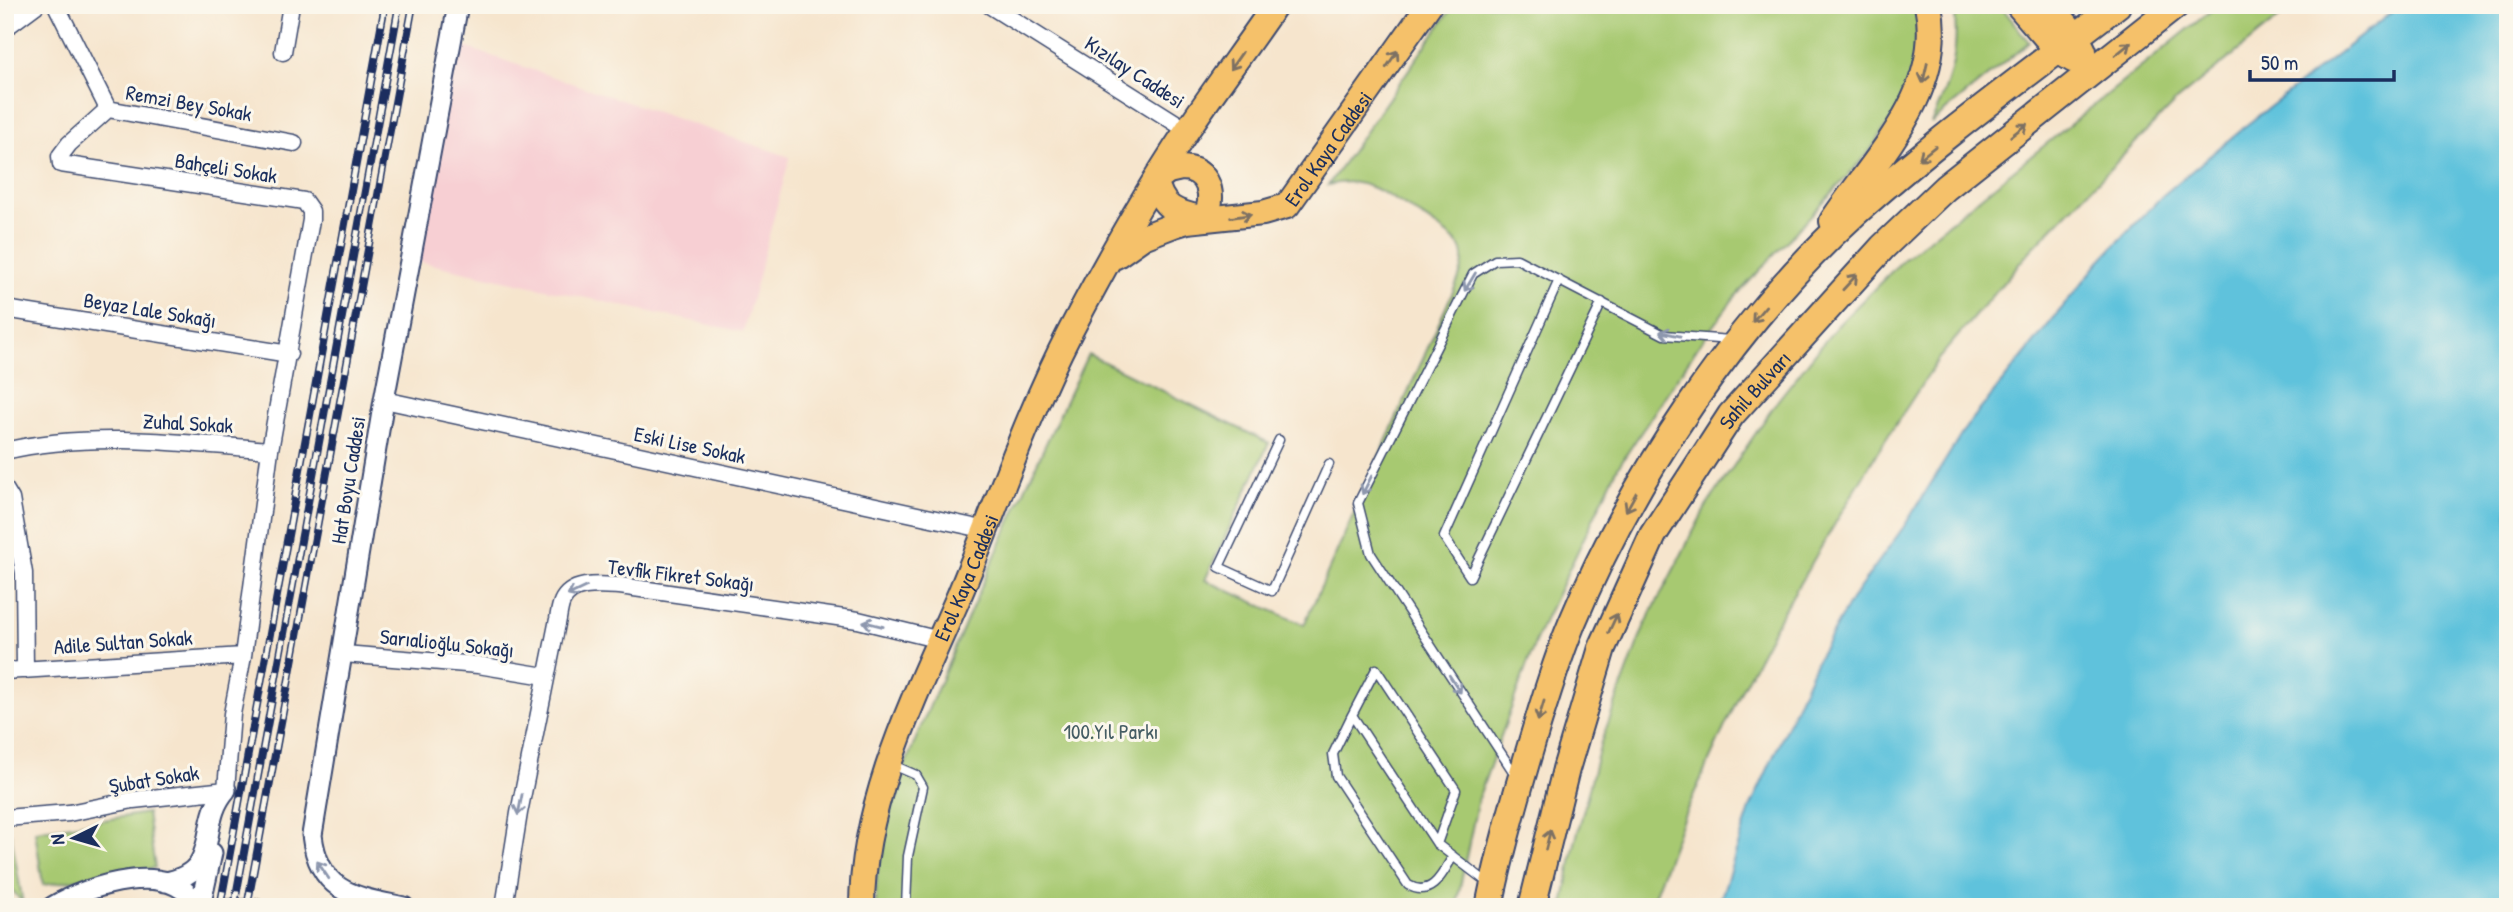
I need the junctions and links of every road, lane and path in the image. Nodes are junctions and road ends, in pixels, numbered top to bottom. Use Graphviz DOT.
graph roads {
  1 [pos="36,5"];
  2 [pos="55,5"];
  3 [pos="291,5"];
  4 [pos="457,5"];
  5 [pos="989,5"];
  6 [pos="1275,5"];
  7 [pos="1429,5"];
  8 [pos="1928,5"];
  9 [pos="2019,5"];
  10 [pos="2049,5"];
  11 [pos="2117,5"];
  12 [pos="2176,5"];
  13 [pos="2152,25"];
  14 [pos="5,28"];
  15 [pos="2067,43"];
  16 [pos="283,52"];
  17 [pos="2093,71"];
  18 [pos="108,110"];
  19 [pos="1187,130"];
  20 [pos="294,144"];
  21 [pos="1156,180"];
  22 [pos="1204,219"];
  23 [pos="1109,260"];
  24 [pos="1804,263"];
  25 [pos="1559,280"];
  26 [pos="1601,302"];
  27 [pos="5,309"];
  28 [pos="1737,341"];
  29 [pos="289,354"];
  30 [pos="384,400"];
  31 [pos="1279,440"];
  32 [pos="270,450"];
  33 [pos="5,451"];
  34 [pos="1329,464"];
  35 [pos="5,489"];
  36 [pos="987,530"];
  37 [pos="940,640"];
  38 [pos="344,654"];
  39 [pos="243,656"];
  40 [pos="25,670"];
  41 [pos="5,671"];
  42 [pos="545,676"];
  43 [pos="1352,715"];
  44 [pos="891,765"];
  45 [pos="1520,782"];
  46 [pos="226,790"];
  47 [pos="5,818"];
  48 [pos="1437,844"];
  49 [pos="1453,856"];
  50 [pos="165,882"];
  51 [pos="1491,897"];
  52 [pos="52,907"];
  53 [pos="198,907"];
  54 [pos="404,907"];
  55 [pos="505,907"];
  56 [pos="862,907"];
  57 [pos="906,907"];
  58 [pos="1532,907"];
  1 -- 14 [label="street"];
  2 -- 18 [label="street, Remzi Bey Sokak"];
  3 -- 16 [label="street"];
  4 -- 30 [label="street, Hat Boyu Caddesi"];
  5 -- 19 [label="street, Kızılay Caddesi"];
  6 -- 19 [label="main road, Erol Kaya Caddesi, one-way"];
  22 -- 7 [label="main road, Erol Kaya Caddesi, one-way"];
  8 -- 24 [label="highway, one-way"];
  9 -- 15 [label="highway"];
  10 -- 15 [label="highway"];
  11 -- 13 [label="highway"];
  11 -- 15 [label="highway, Sahil Bulvarı"];
  12 -- 13 [label="highway, Sahil Bulvarı"];
  17 -- 13 [label="highway, Sahil Bulvarı, one-way"];
  15 -- 17 [label="highway"];
  15 -- 24 [label="highway, Sahil Bulvarı, one-way"];
  58 -- 17 [label="highway, Sahil Bulvarı, one-way"];
  18 -- 20 [label="street, Remzi Bey Sokak"];
  18 -- 29 [label="street, Bahçeli Sokak"];
  19 -- 21 [label="main road, Erol Kaya Caddesi"];
  21 -- 22 [label="main road"];
  21 -- 22 [label="main road"];
  21 -- 23 [label="main road, Erol Kaya Caddesi"];
  22 -- 23 [label="main road, Erol Kaya Caddesi"];
  23 -- 36 [label="main road, Erol Kaya Caddesi"];
  24 -- 28 [label="highway, Sahil Bulvarı, one-way"];
  25 -- 26 [label="lane"];
  25 -- 26 [label="lane"];
  25 -- 45 [label="lane, one-way"];
  28 -- 26 [label="lane, one-way"];
  27 -- 29 [label="street, Beyaz Lale Sokağı"];
  28 -- 45 [label="highway, Sahil Bulvarı, one-way"];
  29 -- 32 [label="street"];
  30 -- 36 [label="street, Eski Lise Sokak"];
  30 -- 38 [label="street, Hat Boyu Caddesi"];
  31 -- 34 [label="lane"];
  32 -- 33 [label="street, Zuhal Sokak"];
  32 -- 39 [label="street"];
  35 -- 40 [label="street"];
  36 -- 37 [label="main road, Erol Kaya Caddesi"];
  37 -- 42 [label="street, Tevfik Fikret Sokağı, one-way"];
  37 -- 44 [label="main road, Erol Kaya Caddesi"];
  38 -- 42 [label="street, Sarıalioğlu Sokağı"];
  54 -- 38 [label="street, Hat Boyu Caddesi, one-way"];
  39 -- 40 [label="street, Adile Sultan Sokak"];
  39 -- 46 [label="street"];
  40 -- 41 [label="street, Adile Sultan Sokak"];
  42 -- 55 [label="street, Tevfik Fikret Sokağı, one-way"];
  43 -- 48 [label="lane"];
  43 -- 48 [label="lane"];
  43 -- 49 [label="lane"];
  44 -- 56 [label="main road, Erol Kaya Caddesi"];
  44 -- 57 [label="lane"];
  45 -- 51 [label="highway, Sahil Bulvarı"];
  46 -- 47 [label="street, Şubat Sokak"];
  46 -- 50 [label="street"];
  46 -- 53 [label="street"];
  48 -- 49 [label="lane"];
  49 -- 51 [label="lane"];
  50 -- 52 [label="street"];
  50 -- 53 [label="street"];
}
